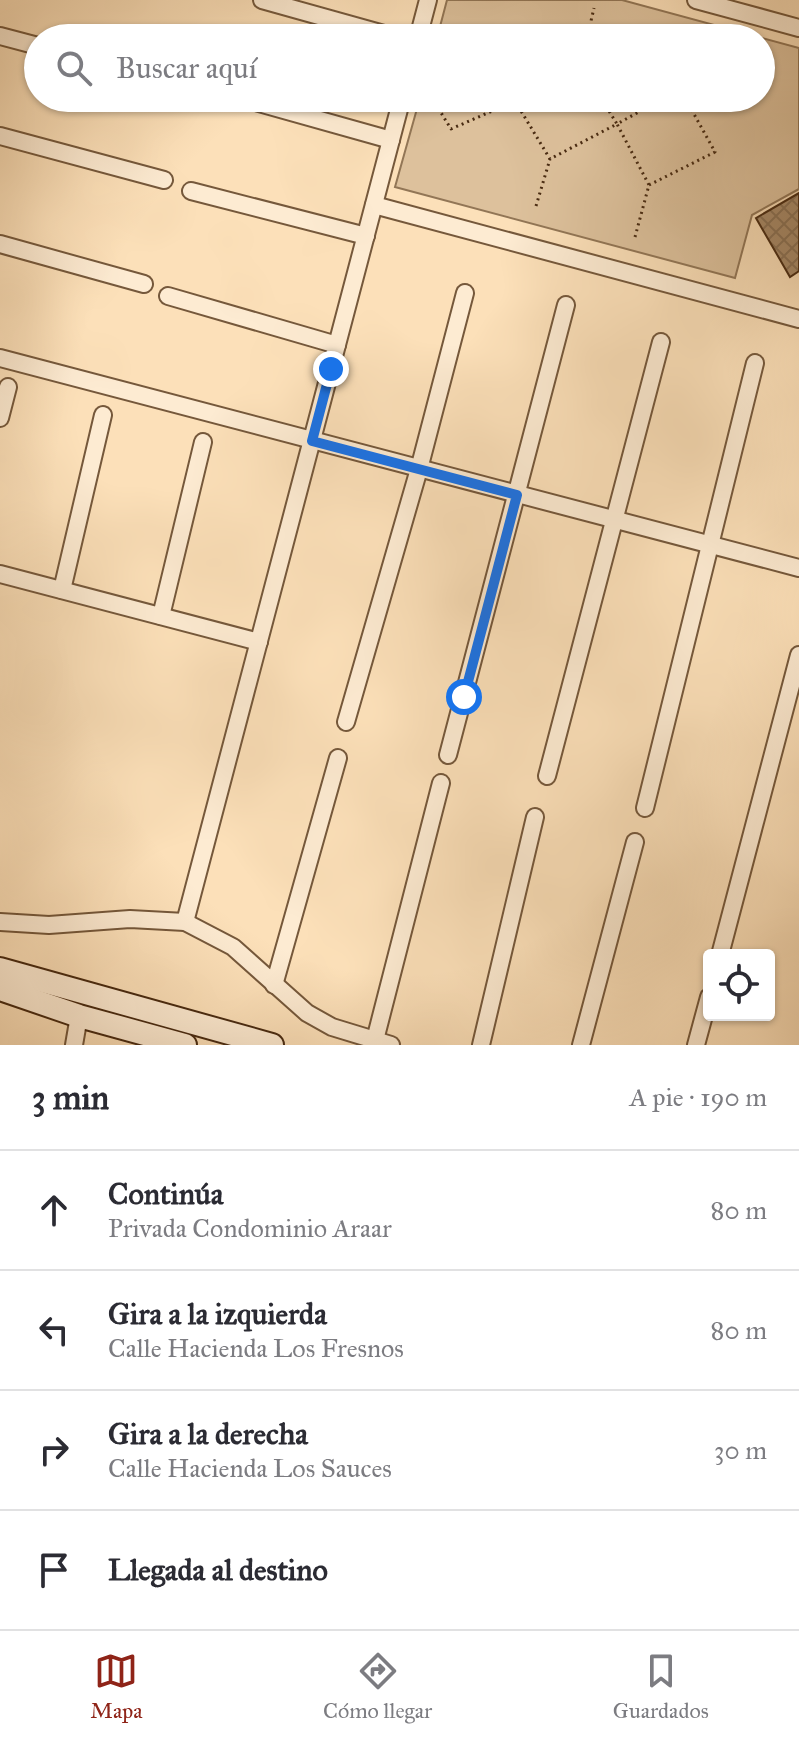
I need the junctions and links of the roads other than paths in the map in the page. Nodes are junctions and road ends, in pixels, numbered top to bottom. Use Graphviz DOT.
graph roads {
  1 [pos="262,0"];
  2 [pos="428,0"];
  3 [pos="696,0"];
  4 [pos="754,8"];
  5 [pos="348,24"];
  6 [pos="422,24"];
  7 [pos="799,28"];
  8 [pos="0,36"];
  9 [pos="24,42"];
  10 [pos="291,112"];
  11 [pos="398,112"];
  12 [pos="0,136"];
  13 [pos="391,140"];
  14 [pos="164,180"];
  15 [pos="191,191"];
  16 [pos="374,205"];
  17 [pos="366,236"];
  18 [pos="0,244"];
  19 [pos="144,284"];
  20 [pos="465,293"];
  21 [pos="168,296"];
  22 [pos="566,305"];
  23 [pos="799,319"];
  24 [pos="661,342"];
  25 [pos="337,345"];
  26 [pos="0,358"];
  27 [pos="755,363"];
  28 [pos="8,387"];
  29 [pos="103,415"];
  30 [pos="0,418"];
  31 [pos="312,441"];
  32 [pos="203,442"];
  33 [pos="419,469"];
  34 [pos="517,495"];
  35 [pos="613,520"];
  36 [pos="709,545"];
  37 [pos="799,568"];
  38 [pos="0,574"];
  39 [pos="62,590"];
  40 [pos="161,616"];
  41 [pos="259,642"];
  42 [pos="799,655"];
  43 [pos="346,722"];
  44 [pos="448,755"];
  45 [pos="338,758"];
  46 [pos="547,776"];
  47 [pos="441,783"];
  48 [pos="645,808"];
  49 [pos="535,817"];
  50 [pos="635,842"];
  51 [pos="0,922"];
  52 [pos="185,922"];
  53 [pos="722,949"];
  54 [pos="0,969"];
  55 [pos="274,985"];
  56 [pos="0,989"];
  57 [pos="79,1016"];
  58 [pos="703,1019"];
  59 [pos="117,1035"];
  60 [pos="383,1043"];
  61 [pos="74,1045"];
  62 [pos="185,1045"];
  63 [pos="272,1045"];
  64 [pos="481,1045"];
  65 [pos="581,1045"];
  66 [pos="696,1045"];
  1 -- 5 [label="street"];
  2 -- 6 [label="street"];
  3 -- 4 [label="street"];
  4 -- 7 [label="street"];
  8 -- 9 [label="street"];
  10 -- 13 [label="street"];
  11 -- 13 [label="street"];
  12 -- 14 [label="street"];
  13 -- 16 [label="street"];
  15 -- 17 [label="street"];
  16 -- 17 [label="street"];
  16 -- 23 [label="street"];
  17 -- 25 [label="street"];
  18 -- 19 [label="street"];
  20 -- 33 [label="street"];
  21 -- 25 [label="street"];
  22 -- 34 [label="street"];
  24 -- 35 [label="street"];
  25 -- 31 [label="street"];
  26 -- 31 [label="street"];
  27 -- 36 [label="street"];
  28 -- 30 [label="street"];
  29 -- 39 [label="street"];
  31 -- 33 [label="street"];
  31 -- 41 [label="street"];
  32 -- 40 [label="street"];
  33 -- 34 [label="street"];
  33 -- 43 [label="street"];
  34 -- 35 [label="street"];
  34 -- 44 [label="street"];
  35 -- 36 [label="street"];
  35 -- 46 [label="street"];
  36 -- 37 [label="street"];
  36 -- 48 [label="street"];
  38 -- 39 [label="street"];
  39 -- 40 [label="street"];
  40 -- 41 [label="street"];
  41 -- 52 [label="street"];
  42 -- 53 [label="street"];
  45 -- 55 [label="street"];
  47 -- 60 [label="street"];
  49 -- 64 [label="street"];
  50 -- 65 [label="street"];
  51 -- 52 [label="street"];
  52 -- 55 [label="street"];
  54 -- 63 [label="main road"];
  55 -- 60 [label="street"];
  56 -- 57 [label="main road"];
  57 -- 59 [label="main road"];
  57 -- 61 [label="street"];
  58 -- 66 [label="street"];
  59 -- 62 [label="main road"];
}
